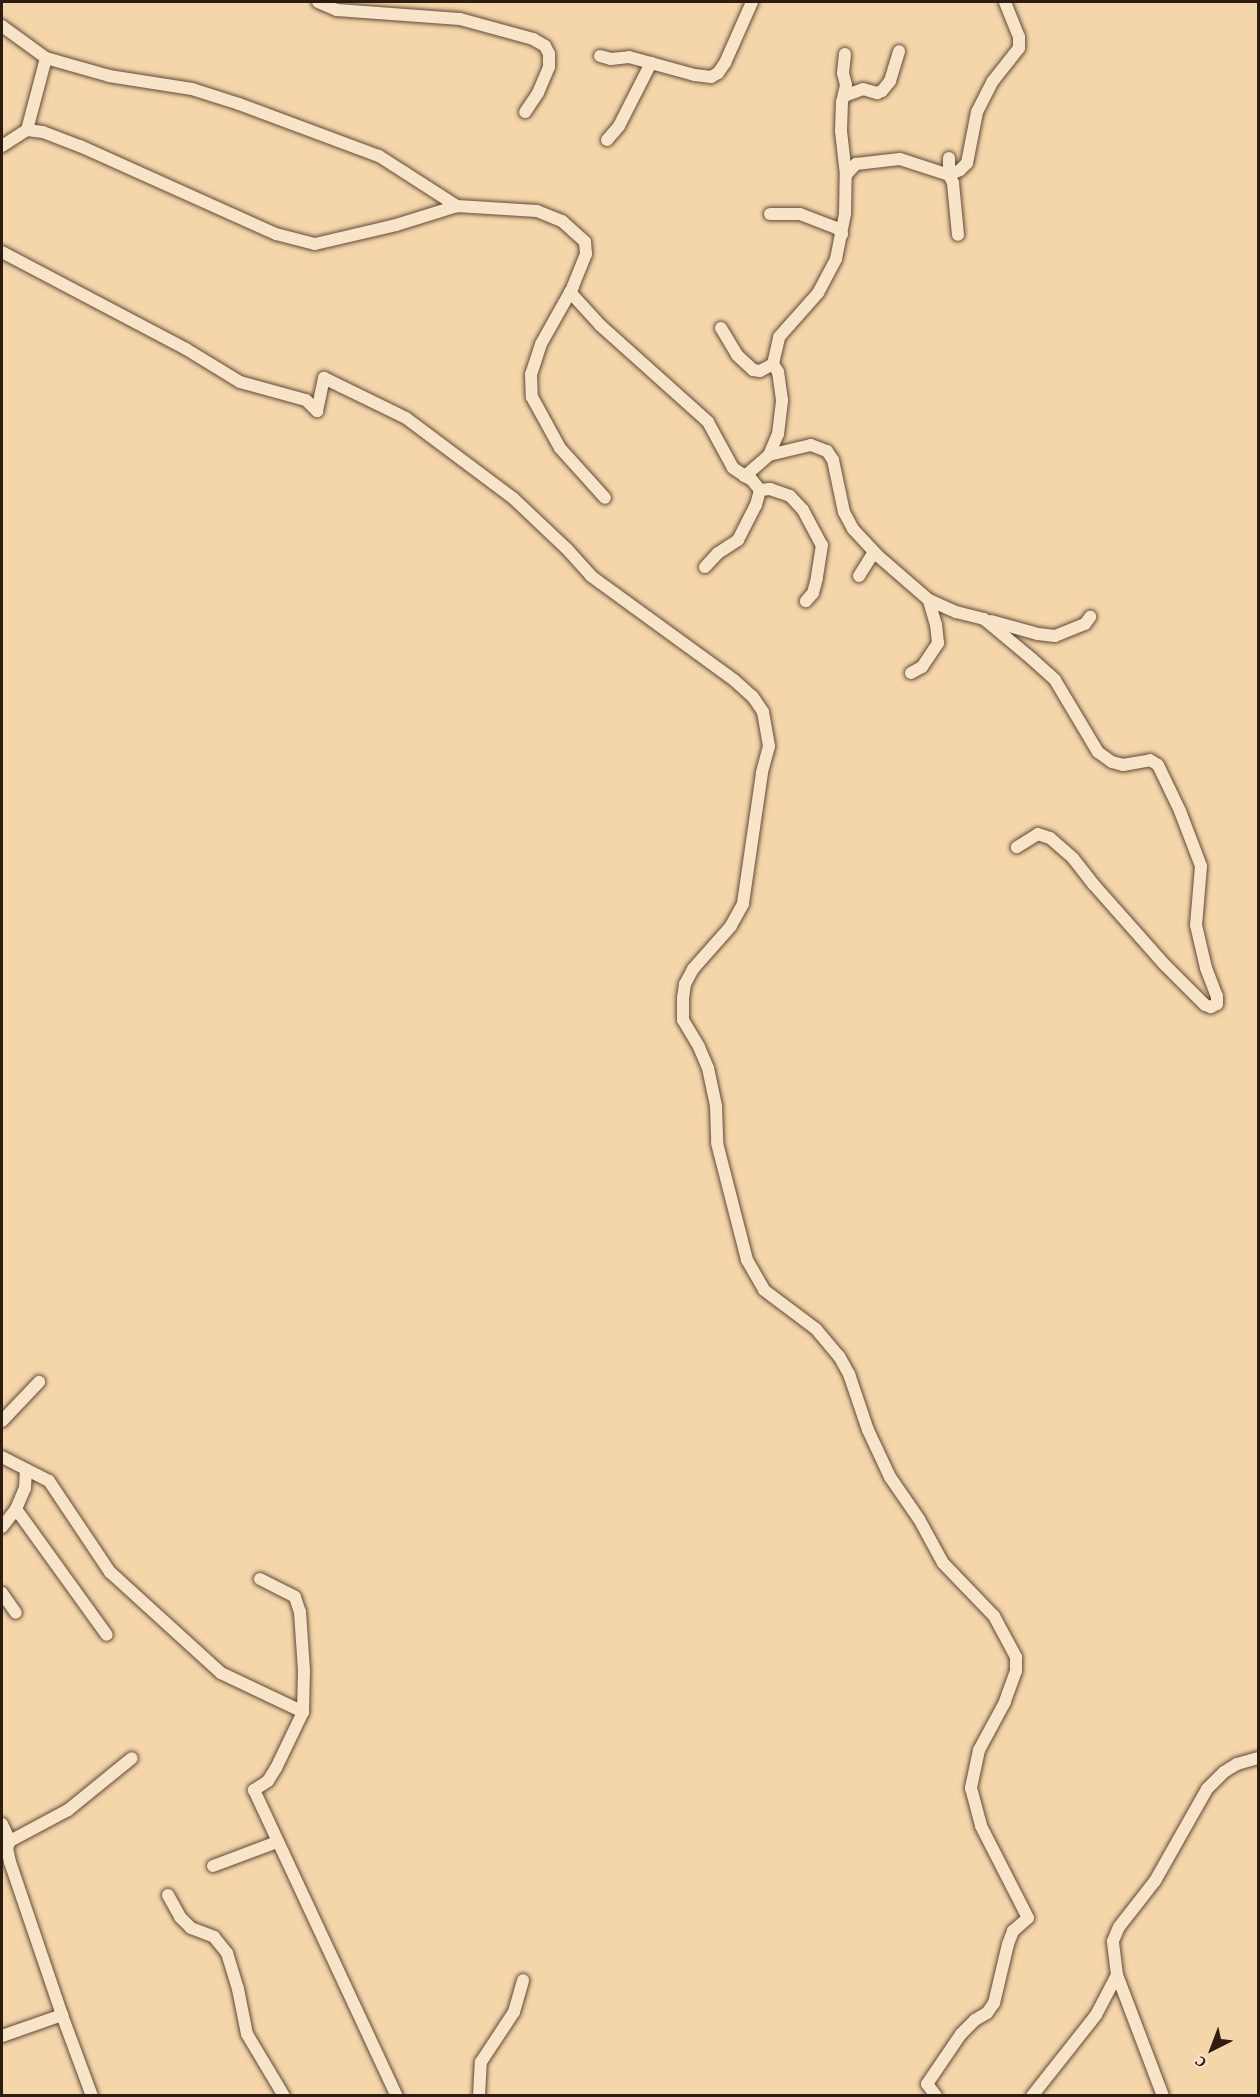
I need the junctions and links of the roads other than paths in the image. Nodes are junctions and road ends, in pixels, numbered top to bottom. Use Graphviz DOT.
graph roads {
  1 [pos="752,2"];
  2 [pos="1005,2"];
  3 [pos="317,5"];
  4 [pos="2,26"];
  5 [pos="899,51"];
  6 [pos="845,54"];
  7 [pos="600,56"];
  8 [pos="46,58"];
  9 [pos="651,63"];
  10 [pos="844,96"];
  11 [pos="525,112"];
  12 [pos="27,130"];
  13 [pos="608,140"];
  14 [pos="2,146"];
  15 [pos="949,158"];
  16 [pos="846,175"];
  17 [pos="949,175"];
  18 [pos="457,206"];
  19 [pos="770,214"];
  20 [pos="842,234"];
  21 [pos="958,235"];
  22 [pos="2,252"];
  23 [pos="570,292"];
  24 [pos="721,328"];
  25 [pos="773,364"];
  26 [pos="768,455"];
  27 [pos="744,476"];
  28 [pos="760,490"];
  29 [pos="604,498"];
  30 [pos="874,552"];
  31 [pos="705,567"];
  32 [pos="859,576"];
  33 [pos="929,600"];
  34 [pos="806,601"];
  35 [pos="1090,617"];
  36 [pos="984,619"];
  37 [pos="911,673"];
  38 [pos="1017,847"];
  39 [pos="39,1382"];
  40 [pos="2,1421"];
  41 [pos="2,1457"];
  42 [pos="26,1472"];
  43 [pos="16,1509"];
  44 [pos="2,1527"];
  45 [pos="260,1579"];
  46 [pos="2,1593"];
  47 [pos="16,1613"];
  48 [pos="106,1635"];
  49 [pos="303,1712"];
  50 [pos="132,1758"];
  51 [pos="1258,1758"];
  52 [pos="2,1824"];
  53 [pos="9,1841"];
  54 [pos="277,1842"];
  55 [pos="213,1866"];
  56 [pos="168,1895"];
  57 [pos="1117,1975"];
  58 [pos="523,1980"];
  59 [pos="62,2016"];
  60 [pos="2,2036"];
  61 [pos="92,2096"];
  62 [pos="284,2096"];
  63 [pos="398,2096"];
  64 [pos="479,2096"];
  65 [pos="936,2096"];
  66 [pos="1032,2096"];
  67 [pos="1163,2096"];
  1 -- 9 [label="street"];
  2 -- 17 [label="street"];
  3 -- 11 [label="street"];
  4 -- 8 [label="street"];
  5 -- 10 [label="street"];
  6 -- 10 [label="street"];
  7 -- 9 [label="street"];
  8 -- 12 [label="street"];
  8 -- 18 [label="street"];
  9 -- 13 [label="street"];
  10 -- 16 [label="street"];
  12 -- 14 [label="street"];
  12 -- 18 [label="street"];
  15 -- 17 [label="street"];
  16 -- 17 [label="street"];
  16 -- 20 [label="street"];
  17 -- 21 [label="street"];
  18 -- 23 [label="street"];
  19 -- 20 [label="street"];
  20 -- 25 [label="street"];
  22 -- 65 [label="street"];
  23 -- 27 [label="street"];
  23 -- 29 [label="street"];
  24 -- 25 [label="street"];
  25 -- 26 [label="street"];
  26 -- 27 [label="street"];
  26 -- 30 [label="street"];
  27 -- 28 [label="street"];
  28 -- 31 [label="street"];
  28 -- 34 [label="street"];
  30 -- 32 [label="street"];
  30 -- 33 [label="street"];
  33 -- 36 [label="street"];
  33 -- 37 [label="street"];
  35 -- 36 [label="street"];
  36 -- 38 [label="street"];
  39 -- 40 [label="street"];
  41 -- 42 [label="street"];
  42 -- 43 [label="street"];
  42 -- 49 [label="street"];
  43 -- 44 [label="street"];
  43 -- 48 [label="street"];
  45 -- 49 [label="street"];
  46 -- 47 [label="street"];
  49 -- 54 [label="street"];
  50 -- 53 [label="street"];
  51 -- 57 [label="street"];
  52 -- 53 [label="street"];
  53 -- 59 [label="street"];
  54 -- 55 [label="street"];
  54 -- 63 [label="street"];
  56 -- 62 [label="street"];
  57 -- 66 [label="street"];
  57 -- 67 [label="street"];
  58 -- 64 [label="street"];
  59 -- 60 [label="street"];
  59 -- 61 [label="street"];
}
